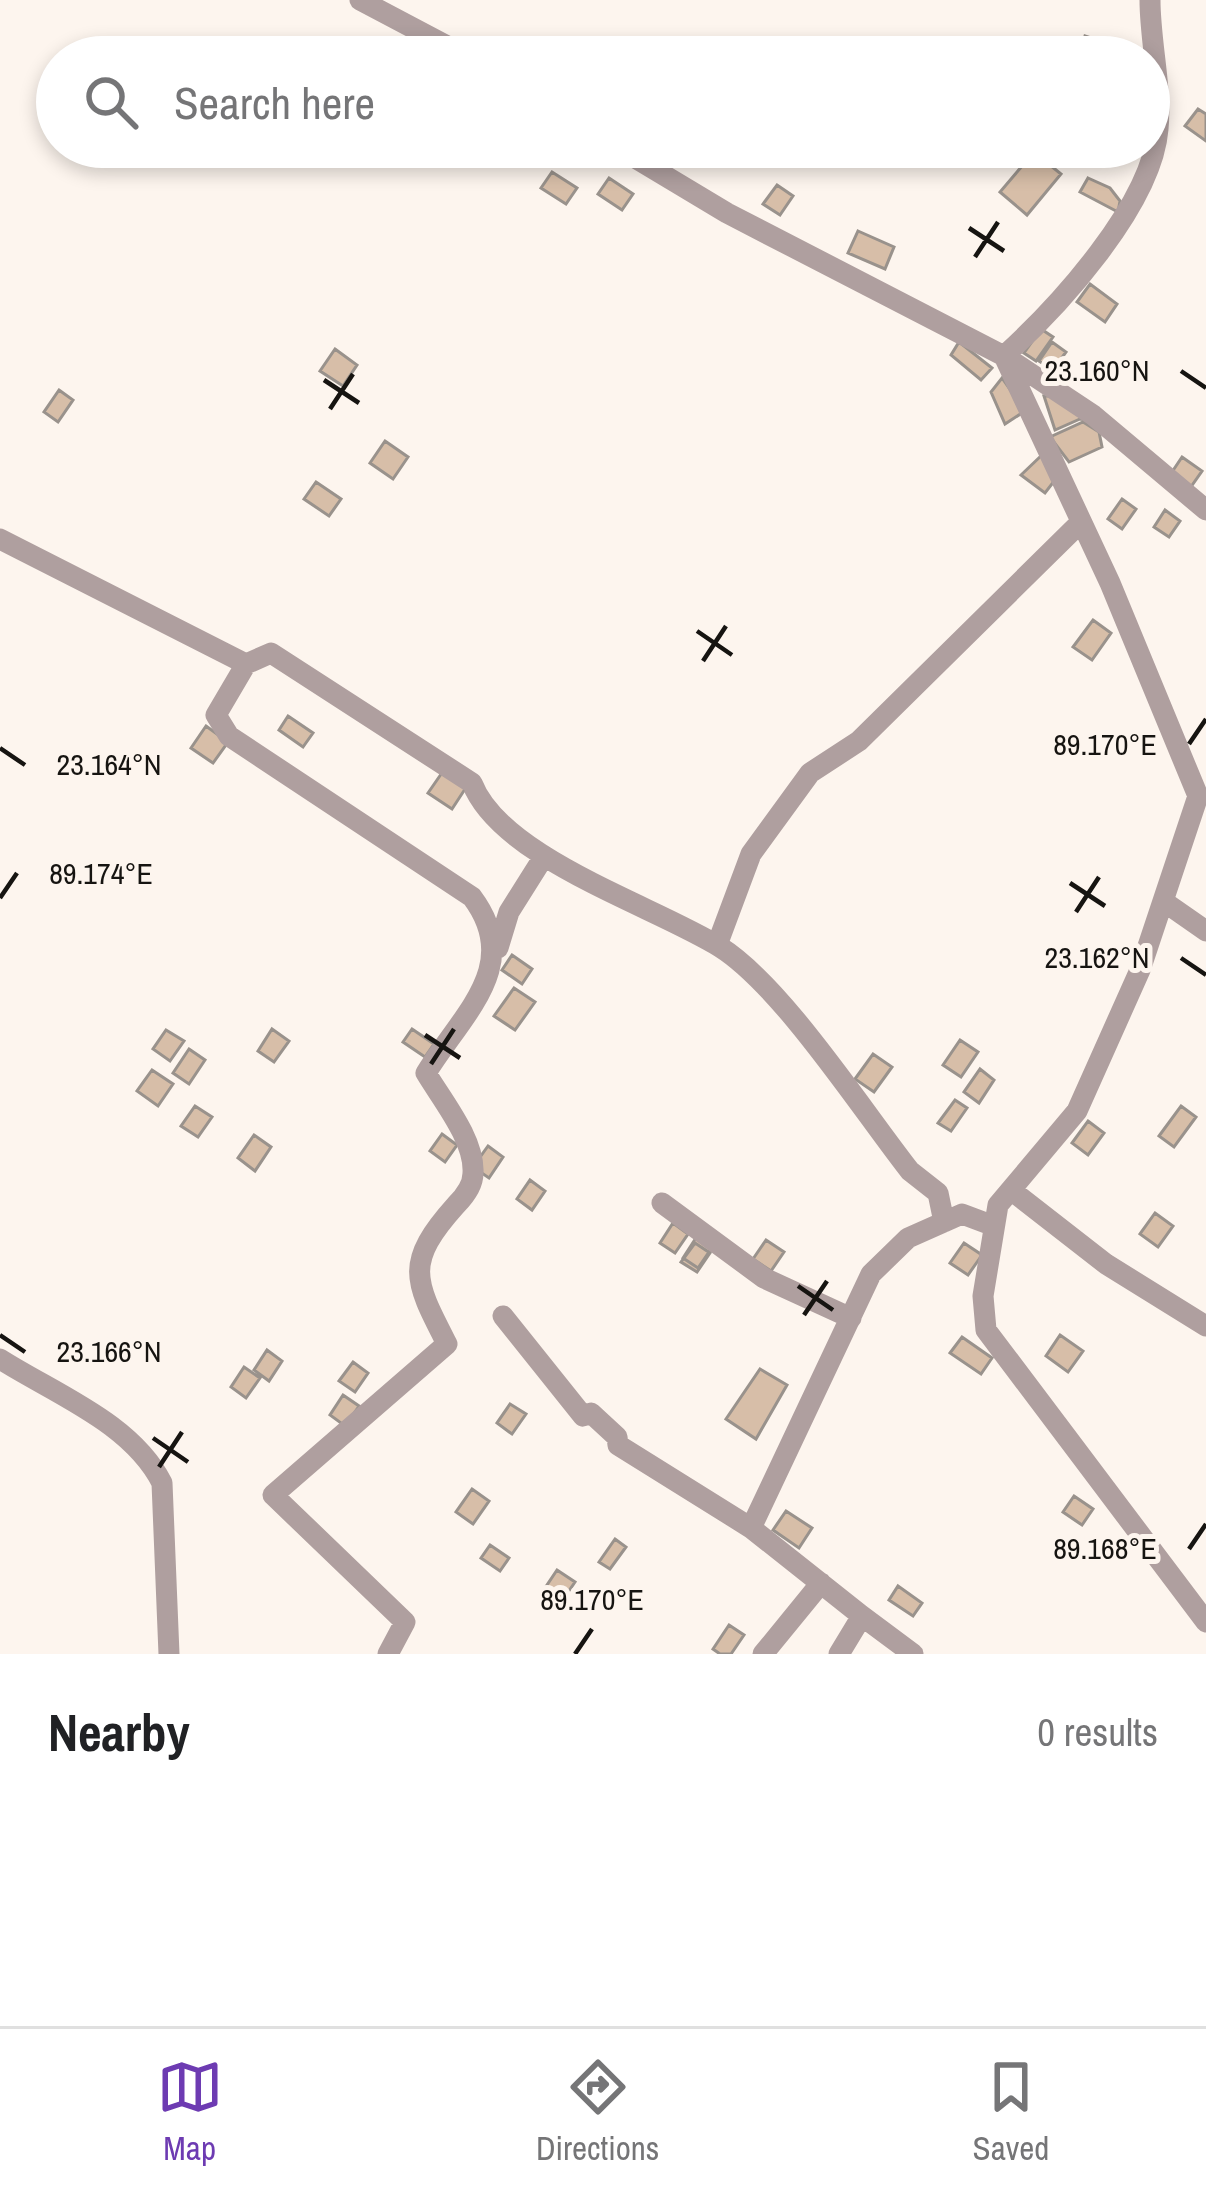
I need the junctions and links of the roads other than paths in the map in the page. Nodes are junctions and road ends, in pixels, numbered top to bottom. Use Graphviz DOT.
graph roads {
  1 [pos="360,0"];
  2 [pos="1150,0"];
  3 [pos="428,36"];
  4 [pos="1153,36"];
  5 [pos="652,168"];
  6 [pos="1147,168"];
  7 [pos="1004,356"];
  8 [pos="1206,509"];
  9 [pos="1081,522"];
  10 [pos="0,539"];
  11 [pos="247,664"];
  12 [pos="543,858"];
  13 [pos="1163,901"];
  14 [pos="1206,931"];
  15 [pos="717,945"];
  16 [pos="496,955"];
  17 [pos="1011,1190"];
  18 [pos="662,1203"];
  19 [pos="944,1222"];
  20 [pos="994,1226"];
  21 [pos="503,1316"];
  22 [pos="851,1318"];
  23 [pos="1206,1326"];
  24 [pos="0,1359"];
  25 [pos="751,1528"];
  26 [pos="820,1583"];
  27 [pos="862,1616"];
  28 [pos="1206,1622"];
  29 [pos="169,1654"];
  30 [pos="388,1654"];
  31 [pos="763,1654"];
  32 [pos="839,1654"];
  33 [pos="913,1654"];
  1 -- 3 [label="street"];
  2 -- 4 [label="street"];
  5 -- 7 [label="street"];
  6 -- 7 [label="street"];
  7 -- 8 [label="street"];
  7 -- 9 [label="street"];
  9 -- 13 [label="street"];
  9 -- 15 [label="street"];
  10 -- 11 [label="street"];
  11 -- 12 [label="street"];
  11 -- 16 [label="street"];
  12 -- 15 [label="street"];
  12 -- 16 [label="street"];
  13 -- 14 [label="street"];
  13 -- 17 [label="street"];
  15 -- 19 [label="street"];
  16 -- 30 [label="street"];
  17 -- 20 [label="street"];
  17 -- 23 [label="street"];
  18 -- 22 [label="street"];
  19 -- 20 [label="street"];
  19 -- 22 [label="street"];
  20 -- 28 [label="street"];
  21 -- 25 [label="street"];
  22 -- 25 [label="street"];
  24 -- 29 [label="street"];
  25 -- 26 [label="street"];
  26 -- 27 [label="street"];
  26 -- 31 [label="street"];
  27 -- 32 [label="street"];
  27 -- 33 [label="street"];
}
